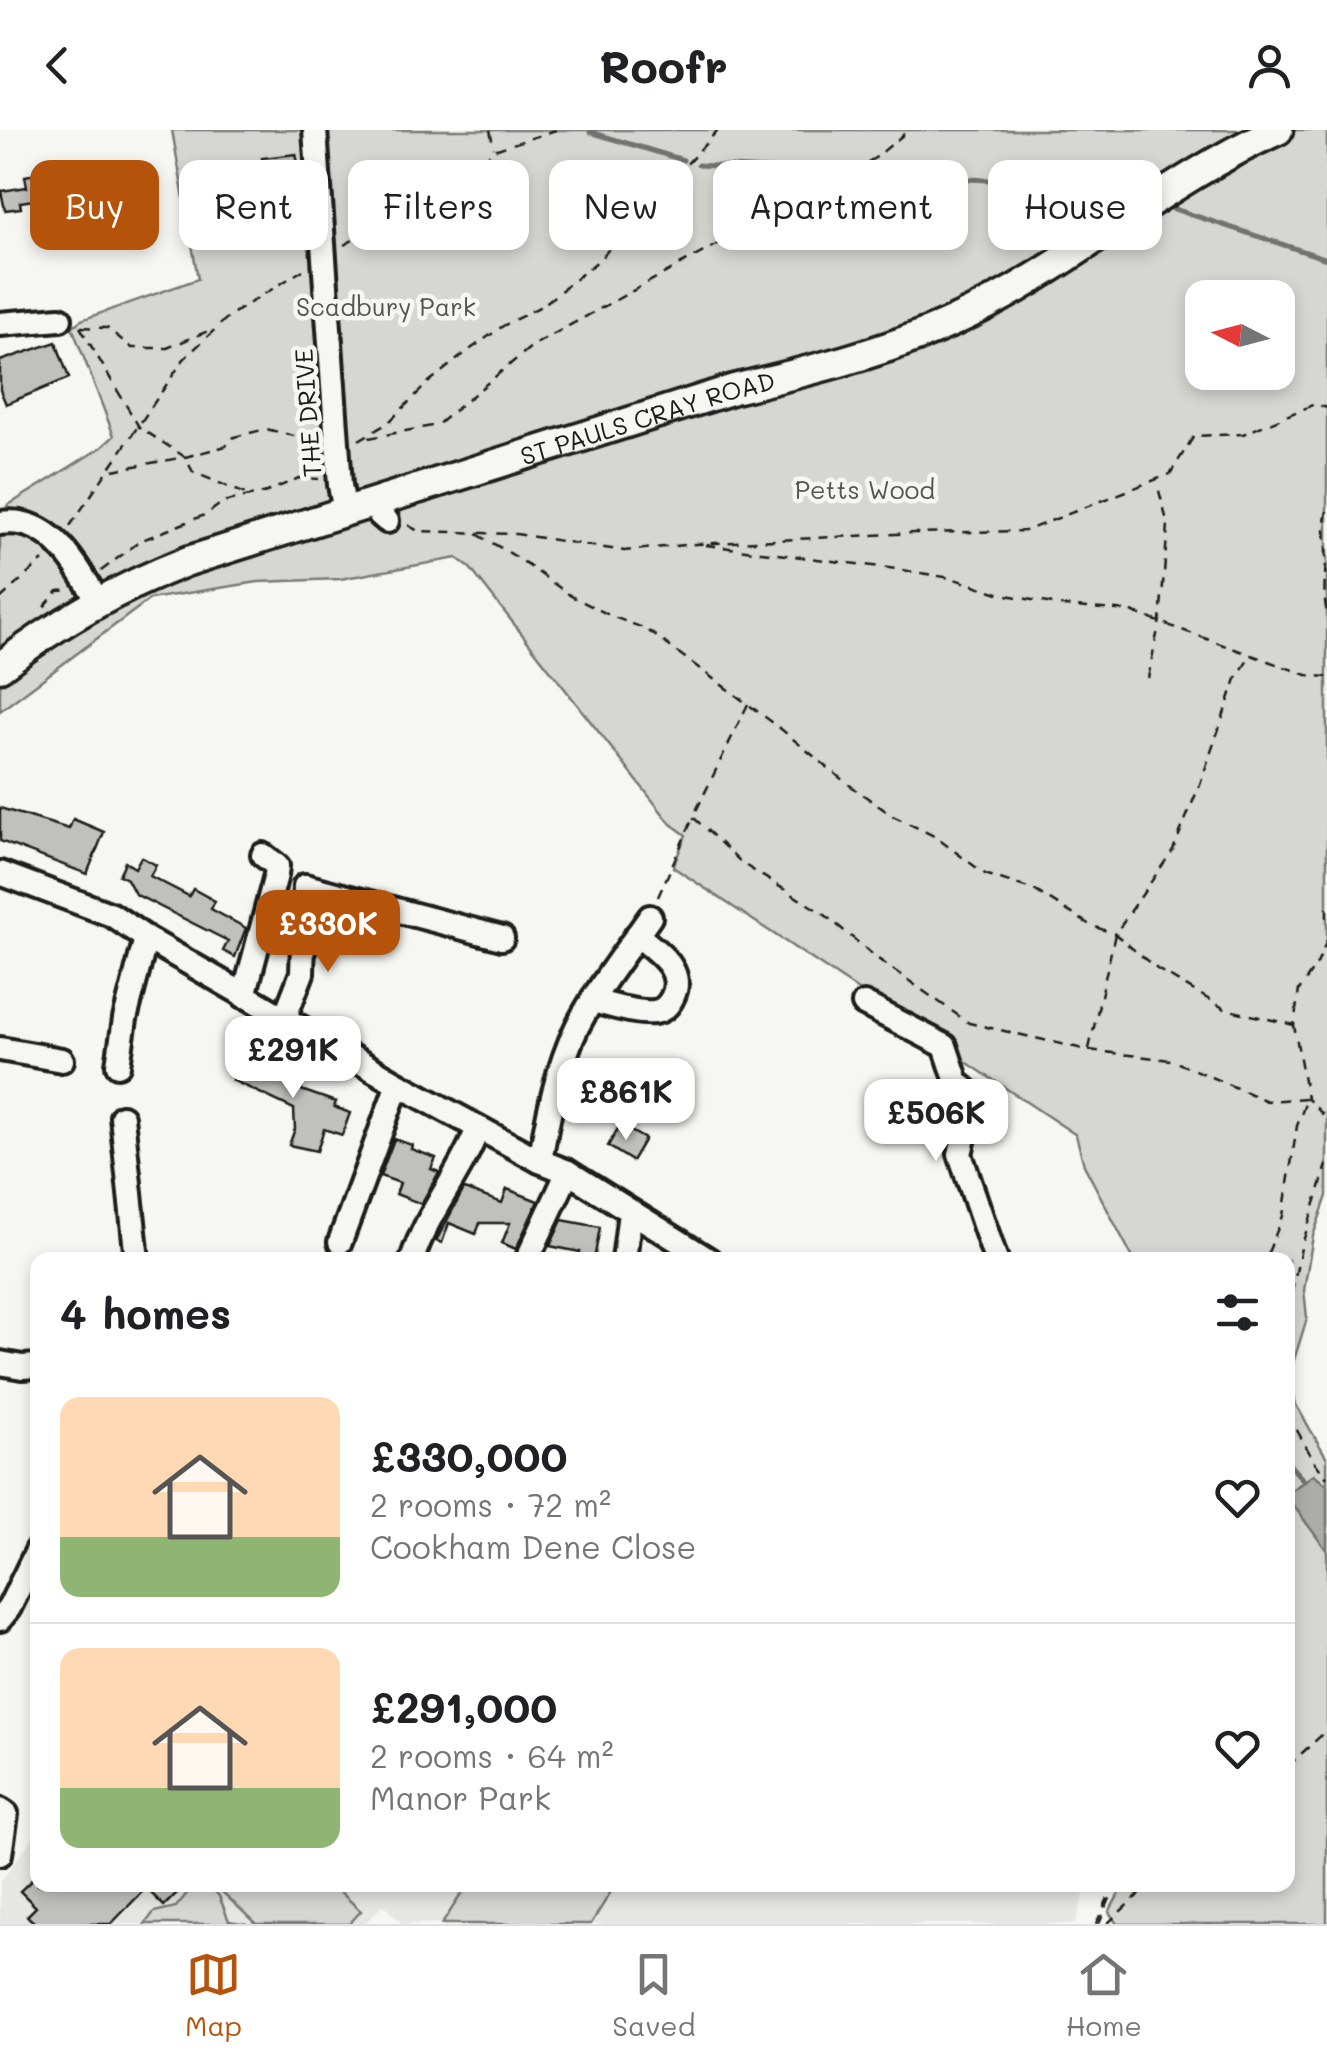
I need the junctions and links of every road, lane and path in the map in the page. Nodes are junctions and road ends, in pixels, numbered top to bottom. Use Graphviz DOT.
graph roads {
  1 [pos="315,130"];
  2 [pos="490,130"];
  3 [pos="556,130"];
  4 [pos="718,130"];
  5 [pos="909,130"];
  6 [pos="1278,130"];
  7 [pos="494,150"];
  8 [pos="324,257"];
  9 [pos="70,323"];
  10 [pos="0,324"];
  11 [pos="214,328"];
  12 [pos="1327,408"];
  13 [pos="139,426"];
  14 [pos="338,440"];
  15 [pos="363,440"];
  16 [pos="185,457"];
  17 [pos="110,470"];
  18 [pos="1156,480"];
  19 [pos="243,495"];
  20 [pos="343,502"];
  21 [pos="1327,510"];
  22 [pos="381,512"];
  23 [pos="0,523"];
  24 [pos="475,533"];
  25 [pos="59,542"];
  26 [pos="696,544"];
  27 [pos="92,591"];
  28 [pos="0,599"];
  29 [pos="1327,613"];
  30 [pos="1160,620"];
  31 [pos="1250,655"];
  32 [pos="0,667"];
  33 [pos="1327,676"];
  34 [pos="1148,678"];
  35 [pos="748,704"];
  36 [pos="693,816"];
  37 [pos="263,855"];
  38 [pos="0,873"];
  39 [pos="1327,908"];
  40 [pos="1327,924"];
  41 [pos="644,926"];
  42 [pos="1115,934"];
  43 [pos="146,938"];
  44 [pos="502,938"];
  45 [pos="1327,940"];
  46 [pos="244,996"];
  47 [pos="592,1000"];
  48 [pos="864,1004"];
  49 [pos="284,1020"];
  50 [pos="1294,1025"];
  51 [pos="0,1049"];
  52 [pos="1088,1050"];
  53 [pos="62,1060"];
  54 [pos="118,1065"];
  55 [pos="398,1084"];
  56 [pos="1307,1098"];
  57 [pos="122,1117"];
  58 [pos="1327,1119"];
  59 [pos="478,1128"];
  60 [pos="540,1161"];
  61 [pos="1327,1165"];
  62 [pos="568,1172"];
  63 [pos="630,1212"];
  64 [pos="340,1242"];
  65 [pos="136,1252"];
  66 [pos="415,1252"];
  67 [pos="531,1252"];
  68 [pos="625,1252"];
  69 [pos="696,1252"];
  70 [pos="993,1252"];
  71 [pos="1268,1252"];
  72 [pos="1295,1278"];
  73 [pos="0,1363"];
  74 [pos="30,1367"];
  75 [pos="1295,1427"];
  76 [pos="1327,1478"];
  77 [pos="30,1565"];
  78 [pos="0,1619"];
  79 [pos="1327,1730"];
  80 [pos="1295,1760"];
  81 [pos="0,1810"];
  82 [pos="0,1854"];
  83 [pos="1112,1892"];
  84 [pos="1141,1892"];
  85 [pos="1097,1924"];
  86 [pos="1107,1924"];
  1 -- 8 [label="street, THE DRIVE"];
  2 -- 7 [label="path"];
  3 -- 7 [label="path"];
  4 -- 15 [label="path"];
  5 -- 15 [label="path"];
  6 -- 22 [label="main road, ST PAULS CRAY ROAD"];
  7 -- 8 [label="path"];
  8 -- 11 [label="path"];
  8 -- 14 [label="street, THE DRIVE"];
  9 -- 10 [label="street"];
  9 -- 11 [label="path"];
  9 -- 13 [label="path"];
  11 -- 13 [label="path"];
  12 -- 18 [label="path"];
  13 -- 16 [label="path"];
  13 -- 17 [label="path"];
  14 -- 15 [label="path"];
  14 -- 16 [label="path"];
  14 -- 20 [label="street, THE DRIVE"];
  16 -- 17 [label="path"];
  16 -- 19 [label="path"];
  17 -- 25 [label="path"];
  18 -- 26 [label="path"];
  18 -- 30 [label="path"];
  19 -- 20 [label="path"];
  19 -- 27 [label="path"];
  20 -- 22 [label="main road, ST PAULS CRAY ROAD"];
  20 -- 27 [label="main road, ST PAULS CRAY ROAD"];
  21 -- 29 [label="path"];
  22 -- 24 [label="path"];
  23 -- 25 [label="street"];
  24 -- 26 [label="path"];
  24 -- 35 [label="path"];
  25 -- 27 [label="street"];
  25 -- 28 [label="path"];
  26 -- 30 [label="path"];
  27 -- 32 [label="main road, ST PAULS CRAY ROAD"];
  30 -- 31 [label="path"];
  30 -- 34 [label="path"];
  31 -- 33 [label="path"];
  31 -- 42 [label="path"];
  35 -- 36 [label="path"];
  35 -- 42 [label="path"];
  36 -- 41 [label="path"];
  36 -- 52 [label="path"];
  37 -- 46 [label="street"];
  38 -- 43 [label="street"];
  39 -- 40 [label="path"];
  41 -- 47 [label="street"];
  41 -- 47 [label="street"];
  42 -- 50 [label="path"];
  42 -- 52 [label="path"];
  43 -- 46 [label="street"];
  43 -- 54 [label="street"];
  44 -- 49 [label="street"];
  45 -- 50 [label="path"];
  46 -- 49 [label="street"];
  47 -- 60 [label="street"];
  48 -- 70 [label="street"];
  49 -- 55 [label="street"];
  50 -- 56 [label="path"];
  51 -- 53 [label="street"];
  52 -- 56 [label="path"];
  55 -- 59 [label="street"];
  55 -- 64 [label="street"];
  56 -- 58 [label="path"];
  56 -- 71 [label="path"];
  57 -- 65 [label="street"];
  59 -- 60 [label="street"];
  59 -- 66 [label="street"];
  60 -- 62 [label="street"];
  61 -- 72 [label="path"];
  62 -- 63 [label="street"];
  62 -- 67 [label="street"];
  63 -- 68 [label="street"];
  63 -- 69 [label="street"];
  73 -- 74 [label="street"];
  75 -- 76 [label="path"];
  77 -- 78 [label="street"];
  79 -- 80 [label="path"];
  81 -- 82 [label="street"];
  83 -- 85 [label="path"];
  84 -- 86 [label="path"];
}
